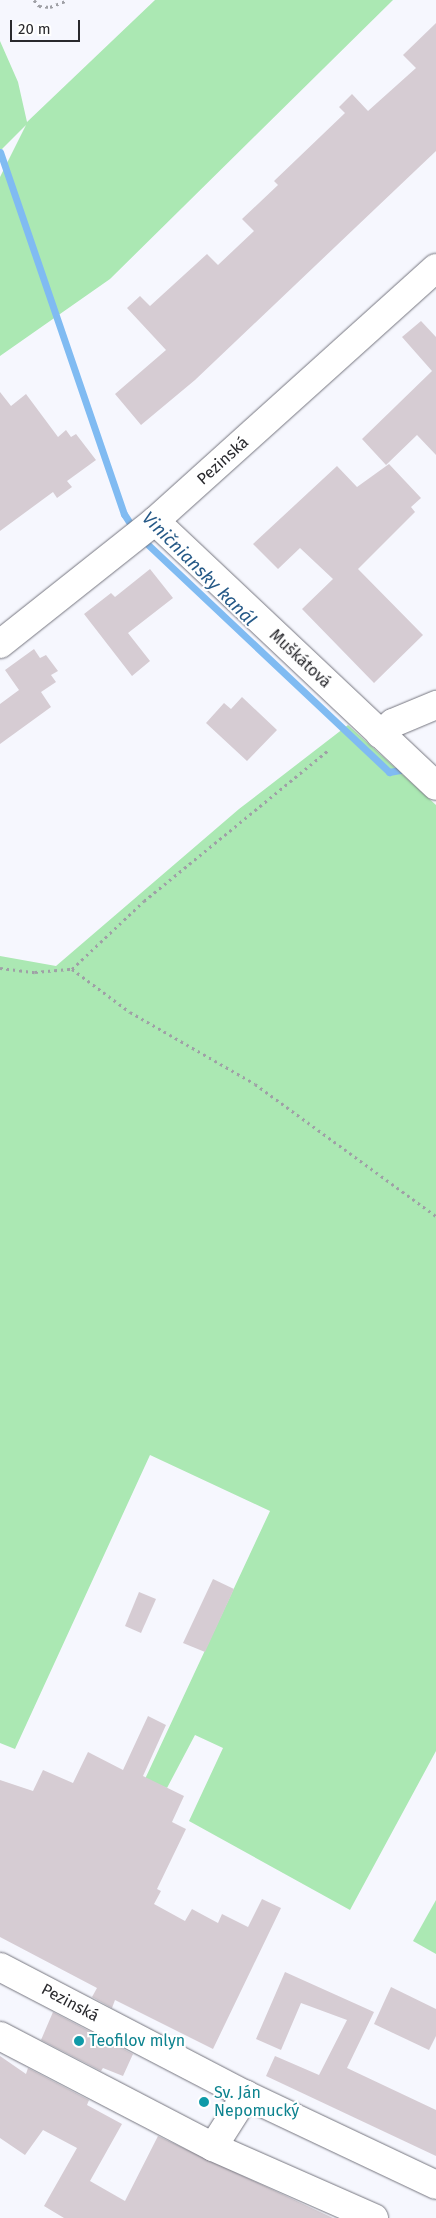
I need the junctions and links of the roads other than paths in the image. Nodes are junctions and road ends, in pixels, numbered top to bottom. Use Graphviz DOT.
graph roads {
  1 [pos="436,268"];
  2 [pos="142,533"];
  3 [pos="0,644"];
  4 [pos="436,705"];
  5 [pos="380,734"];
  6 [pos="436,786"];
  7 [pos="0,1967"];
  8 [pos="0,2036"];
  9 [pos="246,2095"];
  10 [pos="213,2146"];
  11 [pos="436,2185"];
  12 [pos="374,2218"];
  1 -- 2 [label="street, Pezinská"];
  2 -- 3 [label="street, Pezinská"];
  2 -- 5 [label="street, Muškátová"];
  4 -- 5 [label="street"];
  5 -- 6 [label="street, Muškátová"];
  7 -- 9 [label="street, Pezinská"];
  8 -- 10 [label="street"];
  9 -- 10 [label="street"];
  9 -- 11 [label="street, Pezinská"];
  10 -- 12 [label="street"];
}
